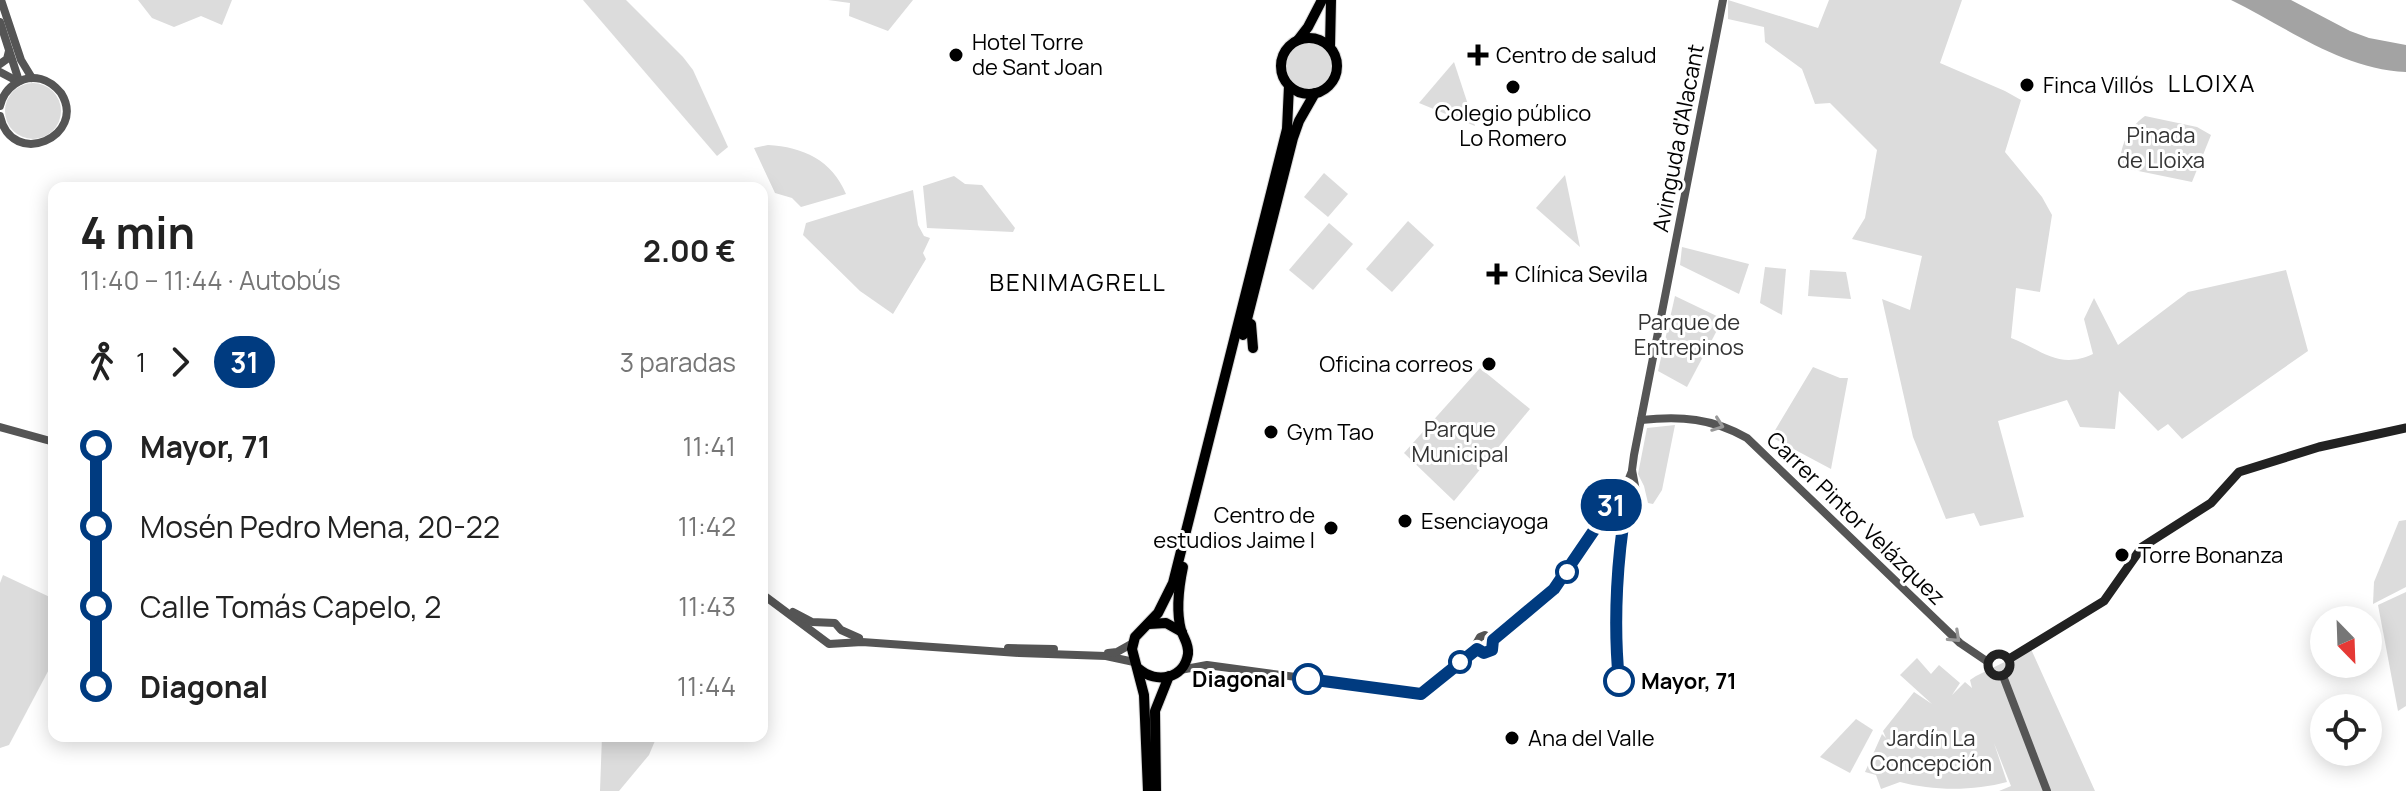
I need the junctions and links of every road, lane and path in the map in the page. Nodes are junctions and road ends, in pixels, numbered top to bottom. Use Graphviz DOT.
graph roads {
  1 [pos="1,0"];
  2 [pos="1322,0"];
  3 [pos="1331,0"];
  4 [pos="1723,0"];
  5 [pos="0,22"];
  6 [pos="1298,40"];
  7 [pos="1330,47"];
  8 [pos="9,50"];
  9 [pos="0,64"];
  10 [pos="0,72"];
  11 [pos="32,78"];
  12 [pos="18,81"];
  13 [pos="1289,86"];
  14 [pos="1315,93"];
  15 [pos="0,106"];
  16 [pos="0,119"];
  17 [pos="1260,271"];
  18 [pos="1253,348"];
  19 [pos="1641,420"];
  20 [pos="0,427"];
  21 [pos="2406,428"];
  22 [pos="48,440"];
  23 [pos="768,597"];
  24 [pos="768,598"];
  25 [pos="824,624"];
  26 [pos="1149,624"];
  27 [pos="841,630"];
  28 [pos="1182,632"];
  29 [pos="820,637"];
  30 [pos="837,642"];
  31 [pos="1133,643"];
  32 [pos="1188,650"];
  33 [pos="2009,659"];
  34 [pos="1988,662"];
  35 [pos="1136,665"];
  36 [pos="1207,665"];
  37 [pos="1180,670"];
  38 [pos="1169,676"];
  39 [pos="2003,676"];
  40 [pos="1148,791"];
  41 [pos="1156,791"];
  42 [pos="2047,791"];
  1 -- 11 [label="street"];
  2 -- 6 [label="main road"];
  3 -- 7 [label="main road"];
  4 -- 19 [label="street, Avinguda d'Alacant"];
  5 -- 8 [label="street"];
  6 -- 7 [label="main road"];
  6 -- 13 [label="main road"];
  7 -- 14 [label="main road"];
  8 -- 9 [label="street"];
  8 -- 12 [label="street"];
  10 -- 12 [label="street"];
  11 -- 12 [label="street"];
  11 -- 16 [label="street"];
  12 -- 15 [label="street"];
  13 -- 14 [label="main road"];
  13 -- 26 [label="main road"];
  14 -- 17 [label="main road"];
  17 -- 18 [label="main road"];
  17 -- 28 [label="main road"];
  19 -- 34 [label="street, Carrer Pintor Velázquez, one-way"];
  19 -- 36 [label="street, Avinguda d'Alacant"];
  20 -- 22 [label="street"];
  21 -- 33 [label="main road"];
  23 -- 25 [label="street"];
  24 -- 29 [label="street"];
  25 -- 27 [label="street"];
  25 -- 29 [label="street"];
  26 -- 28 [label="main road"];
  26 -- 31 [label="main road"];
  27 -- 30 [label="street"];
  27 -- 31 [label="street"];
  28 -- 32 [label="main road"];
  29 -- 30 [label="street"];
  30 -- 35 [label="street"];
  31 -- 35 [label="main road"];
  32 -- 36 [label="street"];
  32 -- 37 [label="main road"];
  33 -- 34 [label="main road"];
  33 -- 39 [label="main road"];
  34 -- 39 [label="main road"];
  35 -- 38 [label="main road"];
  35 -- 40 [label="main road"];
  36 -- 37 [label="street"];
  37 -- 38 [label="main road"];
  38 -- 41 [label="main road"];
  39 -- 42 [label="street"];
}
